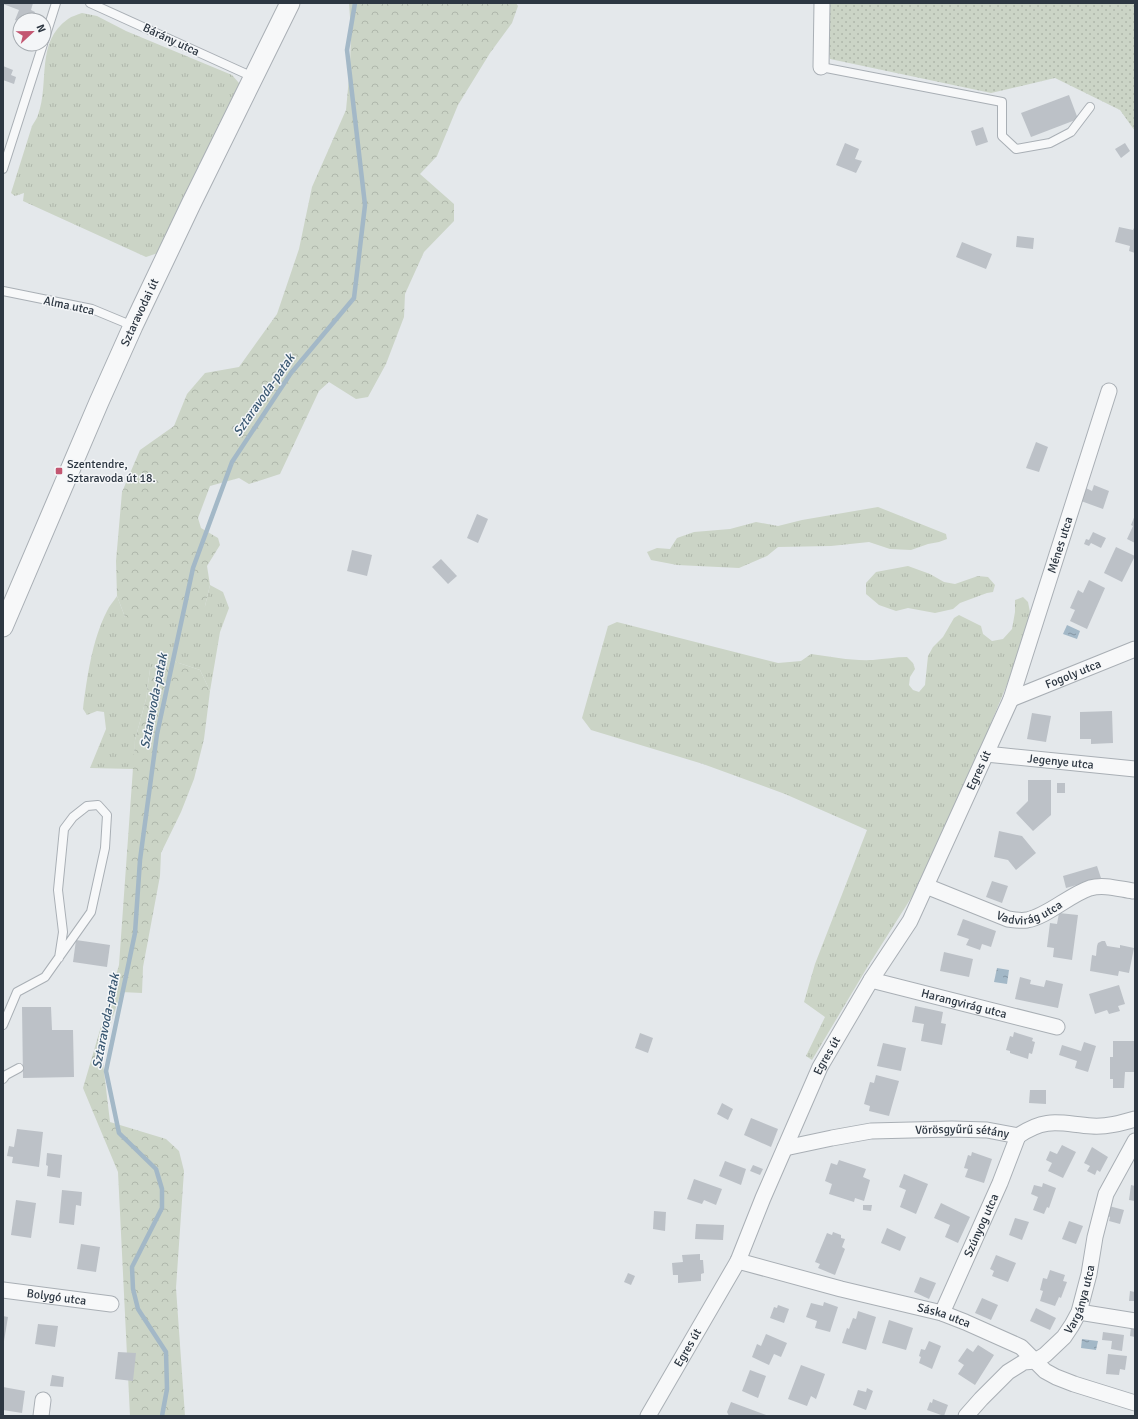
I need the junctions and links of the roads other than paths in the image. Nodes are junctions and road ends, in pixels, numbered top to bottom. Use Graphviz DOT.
graph roads {
  1 [pos="56,3"];
  2 [pos="90,3"];
  3 [pos="290,3"];
  4 [pos="822,3"];
  5 [pos="52,16"];
  6 [pos="40,52"];
  7 [pos="821,67"];
  8 [pos="253,77"];
  9 [pos="1090,107"];
  10 [pos="3,169"];
  11 [pos="3,291"];
  12 [pos="133,326"];
  13 [pos="1109,391"];
  14 [pos="3,627"];
  15 [pos="1135,649"];
  16 [pos="1011,699"];
  17 [pos="986,754"];
  18 [pos="1135,769"];
  19 [pos="926,886"];
  20 [pos="1133,892"];
  21 [pos="59,958"];
  22 [pos="871,980"];
  23 [pos="3,1025"];
  24 [pos="1058,1027"];
  25 [pos="19,1068"];
  26 [pos="3,1078"];
  27 [pos="1135,1119"];
  28 [pos="1018,1136"];
  29 [pos="1135,1141"];
  30 [pos="785,1148"];
  31 [pos="738,1261"];
  32 [pos="3,1290"];
  33 [pos="111,1304"];
  34 [pos="1079,1312"];
  35 [pos="942,1313"];
  36 [pos="1135,1321"];
  37 [pos="1035,1361"];
  38 [pos="43,1400"];
  39 [pos="1135,1403"];
  40 [pos="41,1416"];
  41 [pos="648,1416"];
  42 [pos="966,1416"];
  1 -- 5 [label="lane"];
  2 -- 8 [label="lane, Bárány utca"];
  3 -- 8 [label="street, Sztaravodai út"];
  4 -- 7 [label="street"];
  6 -- 10 [label="lane"];
  7 -- 9 [label="lane"];
  8 -- 12 [label="street, Sztaravodai út"];
  11 -- 12 [label="lane, Alma utca"];
  12 -- 14 [label="street, Sztaravodai út"];
  13 -- 16 [label="street, Ménes utca"];
  15 -- 16 [label="street, Fogoly utca"];
  16 -- 17 [label="street, Egres út"];
  17 -- 18 [label="street, Jegenye utca"];
  17 -- 19 [label="street, Egres út"];
  19 -- 20 [label="street, Vadvirág utca"];
  19 -- 22 [label="street, Egres út"];
  21 -- 21 [label="lane"];
  21 -- 23 [label="lane"];
  22 -- 24 [label="street, Harangvirág utca"];
  22 -- 30 [label="street, Egres út"];
  25 -- 26 [label="lane"];
  27 -- 28 [label="street, Vörösgyűrű sétány"];
  28 -- 30 [label="street, Vörösgyűrű sétány"];
  28 -- 35 [label="street, Szúnyog utca"];
  29 -- 34 [label="street, Vargánya utca"];
  30 -- 31 [label="street, Egres út"];
  31 -- 35 [label="street, Sáska utca"];
  31 -- 41 [label="street, Egres út"];
  32 -- 33 [label="street, Bolygó utca"];
  34 -- 36 [label="street"];
  34 -- 37 [label="street, Vargánya utca"];
  35 -- 37 [label="street, Sáska utca"];
  37 -- 39 [label="street, Sáska utca"];
  37 -- 42 [label="street, Vargánya utca"];
  38 -- 40 [label="street"];
}
